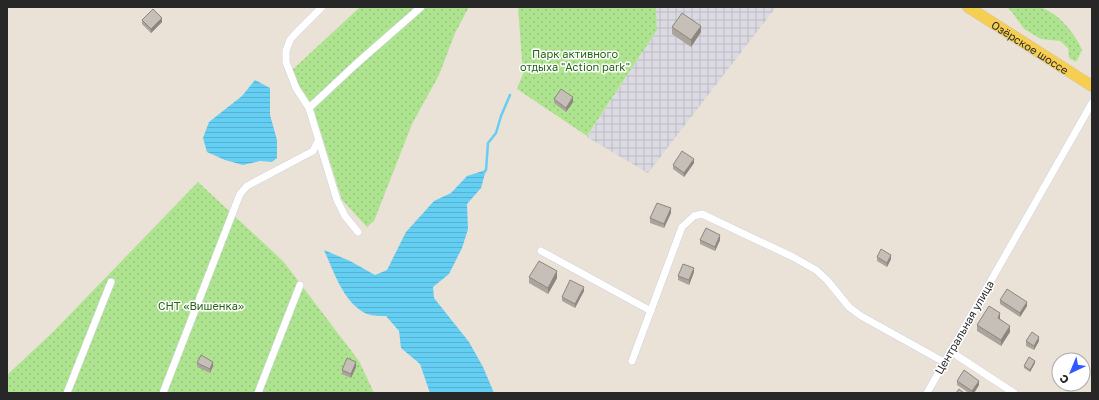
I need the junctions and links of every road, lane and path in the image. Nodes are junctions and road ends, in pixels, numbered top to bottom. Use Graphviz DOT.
graph roads {
  1 [pos="322,7"];
  2 [pos="421,7"];
  3 [pos="968,7"];
  4 [pos="1092,86"];
  5 [pos="1092,103"];
  6 [pos="309,108"];
  7 [pos="318,140"];
  8 [pos="358,232"];
  9 [pos="541,251"];
  10 [pos="111,282"];
  11 [pos="300,285"];
  12 [pos="651,311"];
  13 [pos="950,351"];
  14 [pos="632,361"];
  15 [pos="944,362"];
  16 [pos="68,393"];
  17 [pos="163,393"];
  18 [pos="258,393"];
  19 [pos="927,393"];
  20 [pos="1014,393"];
  1 -- 6 [label="street"];
  2 -- 6 [label="street"];
  3 -- 4 [label="main road, Озёрское шоссе"];
  5 -- 13 [label="street, Центральная улица"];
  6 -- 7 [label="street"];
  7 -- 8 [label="street"];
  7 -- 17 [label="street"];
  9 -- 12 [label="street"];
  10 -- 16 [label="street"];
  11 -- 18 [label="street"];
  12 -- 14 [label="street"];
  12 -- 15 [label="street"];
  13 -- 15 [label="street, Центральная улица"];
  13 -- 20 [label="street"];
  15 -- 19 [label="street, Центральная улица"];
}
